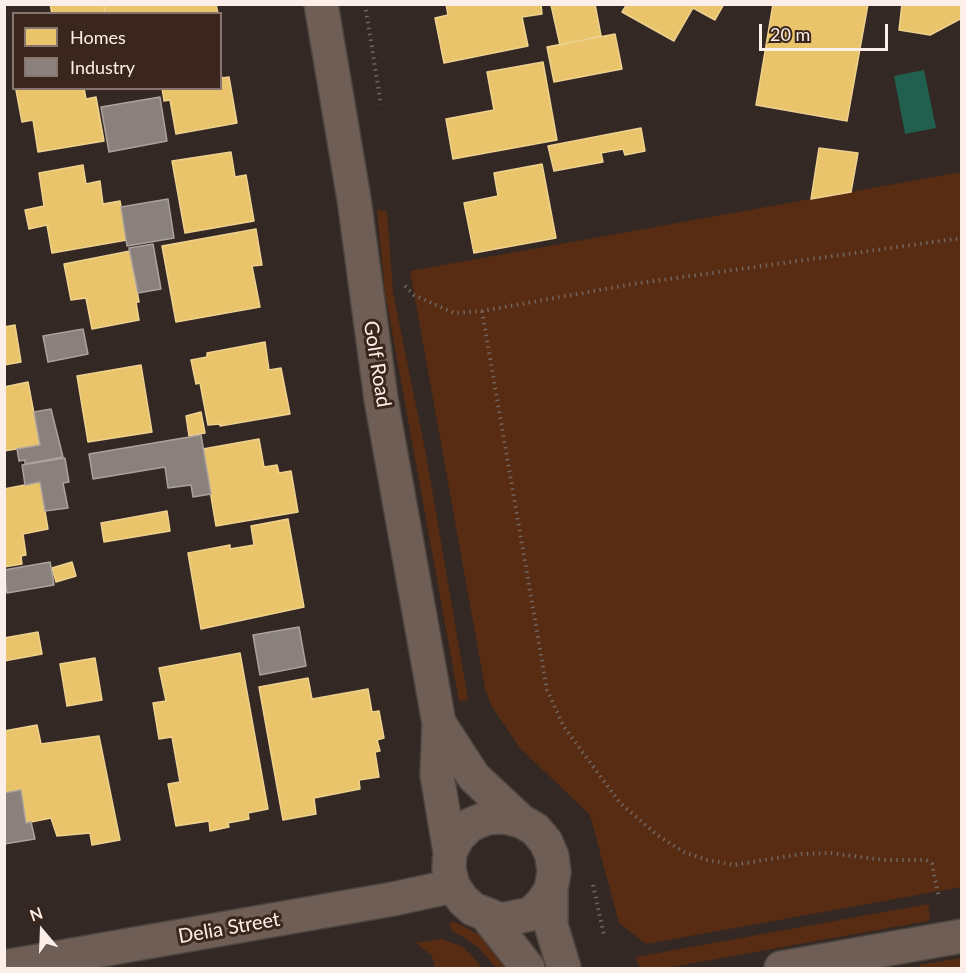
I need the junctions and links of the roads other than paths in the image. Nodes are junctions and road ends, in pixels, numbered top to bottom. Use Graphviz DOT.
graph roads {
  1 [pos="321,4"];
  2 [pos="439,723"];
  3 [pos="521,821"];
  4 [pos="450,852"];
  5 [pos="453,886"];
  6 [pos="551,888"];
  7 [pos="487,916"];
  8 [pos="962,936"];
  9 [pos="4,967"];
  10 [pos="528,969"];
  11 [pos="564,969"];
  12 [pos="781,969"];
  1 -- 2 [label="street, Golf Road"];
  2 -- 3 [label="street, Golf Road"];
  2 -- 4 [label="street, Golf Road"];
  3 -- 4 [label="street"];
  3 -- 6 [label="street"];
  4 -- 5 [label="street"];
  5 -- 7 [label="street"];
  5 -- 9 [label="street, Delia Street"];
  6 -- 7 [label="street"];
  6 -- 11 [label="street"];
  7 -- 10 [label="street"];
  8 -- 12 [label="street"];
}
